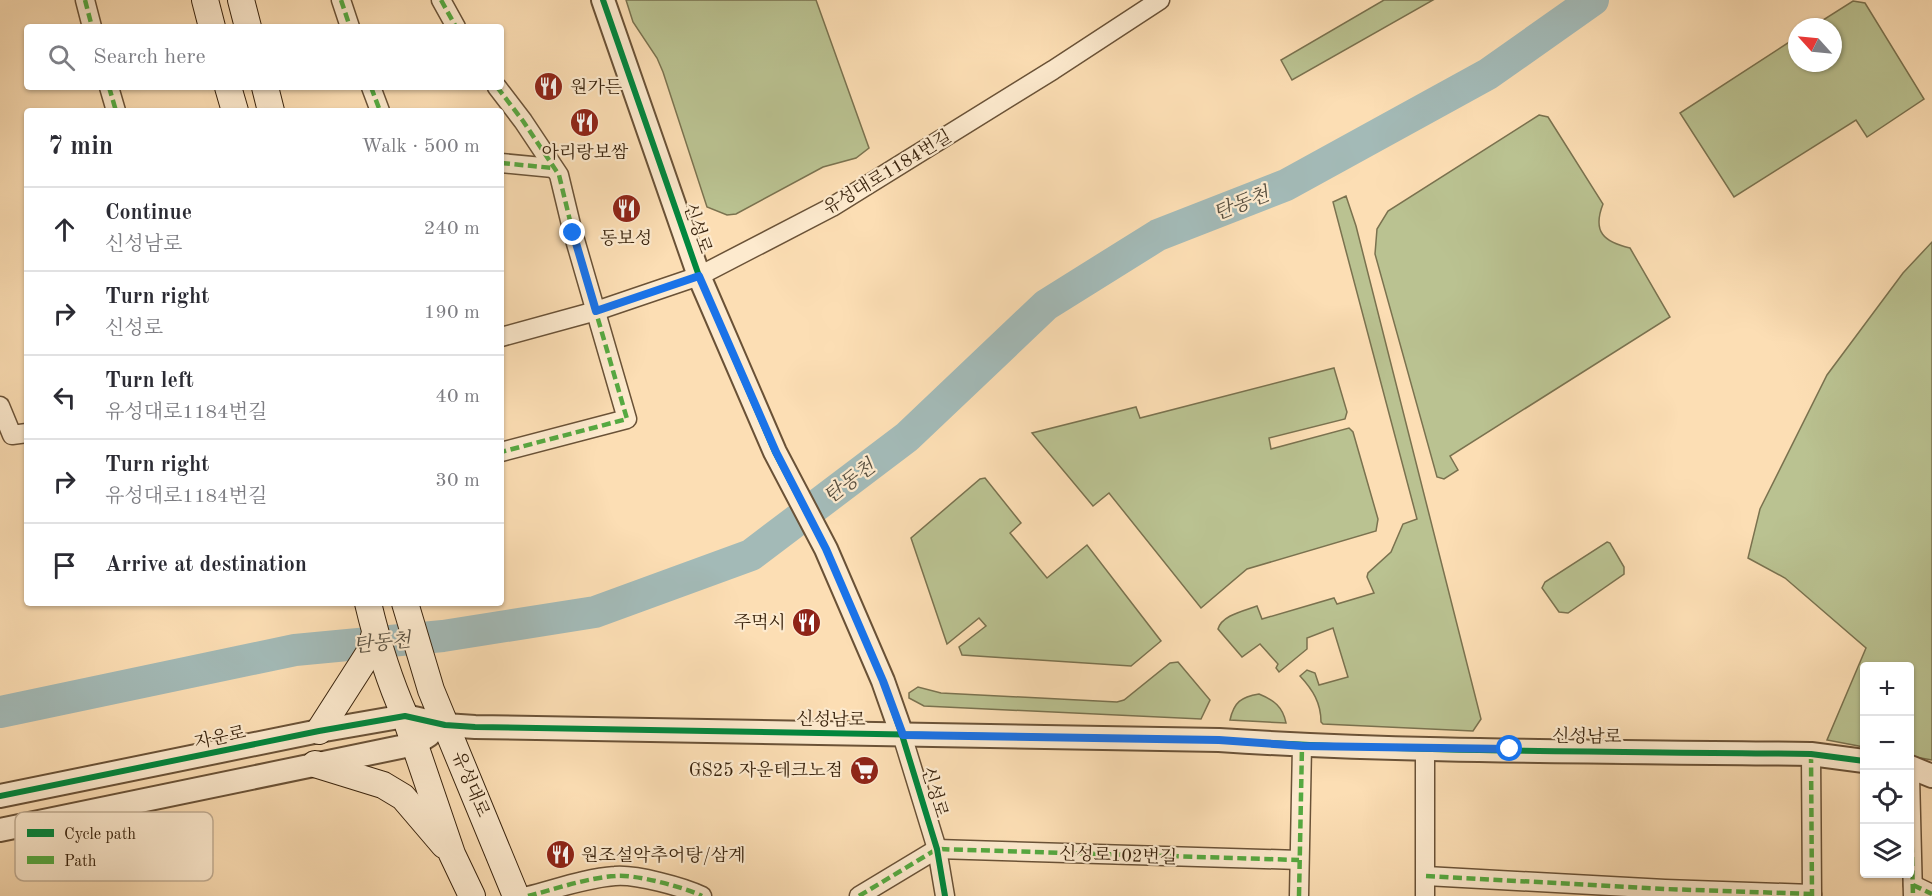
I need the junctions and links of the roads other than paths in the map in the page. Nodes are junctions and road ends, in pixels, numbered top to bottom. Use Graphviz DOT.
graph roads {
  1 [pos="85,0"];
  2 [pos="205,0"];
  3 [pos="241,0"];
  4 [pos="341,0"];
  5 [pos="441,0"];
  6 [pos="603,0"];
  7 [pos="1160,0"];
  8 [pos="91,24"];
  9 [pos="211,24"];
  10 [pos="247,24"];
  11 [pos="349,24"];
  12 [pos="454,24"];
  13 [pos="110,90"];
  14 [pos="229,90"];
  15 [pos="266,90"];
  16 [pos="372,90"];
  17 [pos="499,90"];
  18 [pos="115,108"];
  19 [pos="234,108"];
  20 [pos="270,108"];
  21 [pos="379,108"];
  22 [pos="504,163"];
  23 [pos="553,168"];
  24 [pos="699,276"];
  25 [pos="596,311"];
  26 [pos="504,336"];
  27 [pos="0,406"];
  28 [pos="24,433"];
  29 [pos="504,451"];
  30 [pos="369,606"];
  31 [pos="406,606"];
  32 [pos="375,633"];
  33 [pos="401,706"];
  34 [pos="445,725"];
  35 [pos="319,731"];
  36 [pos="903,735"];
  37 [pos="415,744"];
  38 [pos="1302,746"];
  39 [pos="1425,749"];
  40 [pos="1811,754"];
  41 [pos="1860,760"];
  42 [pos="315,764"];
  43 [pos="1914,769"];
  44 [pos="1932,776"];
  45 [pos="0,796"];
  46 [pos="86,812"];
  47 [pos="1911,824"];
  48 [pos="15,827"];
  49 [pos="0,830"];
  50 [pos="937,849"];
  51 [pos="453,854"];
  52 [pos="1299,860"];
  53 [pos="1426,876"];
  54 [pos="1548,889"];
  55 [pos="1913,890"];
  56 [pos="1664,892"];
  57 [pos="1932,894"];
  58 [pos="1812,895"];
  59 [pos="472,896"];
  60 [pos="516,896"];
  61 [pos="528,896"];
  62 [pos="702,896"];
  63 [pos="859,896"];
  64 [pos="945,896"];
  65 [pos="1299,896"];
  66 [pos="1425,896"];
  1 -- 8 [label="street"];
  2 -- 9 [label="main road"];
  3 -- 10 [label="main road"];
  4 -- 11 [label="street"];
  5 -- 12 [label="street"];
  6 -- 24 [label="street, 신성로"];
  7 -- 24 [label="street, 유성대로1184번길"];
  13 -- 18 [label="street"];
  14 -- 19 [label="main road"];
  15 -- 20 [label="main road"];
  16 -- 21 [label="street"];
  17 -- 23 [label="street"];
  22 -- 23 [label="street"];
  23 -- 25 [label="street"];
  24 -- 25 [label="street, 유성대로1184번길"];
  24 -- 36 [label="street, 신성로"];
  25 -- 26 [label="street, 유성대로1184번길"];
  25 -- 29 [label="street"];
  27 -- 28 [label="street"];
  30 -- 32 [label="main road"];
  31 -- 34 [label="main road, 유성대로"];
  32 -- 33 [label="main road"];
  32 -- 35 [label="main road"];
  33 -- 34 [label="street, 자운로"];
  33 -- 35 [label="street, 자운로"];
  33 -- 37 [label="main road"];
  34 -- 36 [label="street, 신성남로"];
  34 -- 37 [label="street"];
  34 -- 60 [label="main road, 유성대로"];
  35 -- 45 [label="street, 자운로"];
  36 -- 38 [label="street, 신성남로"];
  36 -- 50 [label="street, 신성로"];
  37 -- 42 [label="street"];
  37 -- 51 [label="main road"];
  38 -- 39 [label="street, 신성남로"];
  38 -- 52 [label="street"];
  39 -- 40 [label="street, 신성남로"];
  39 -- 53 [label="street"];
  40 -- 41 [label="street, 신성남로"];
  40 -- 58 [label="street"];
  42 -- 46 [label="street"];
  42 -- 51 [label="main road"];
  43 -- 44 [label="street"];
  47 -- 55 [label="street"];
  48 -- 49 [label="street"];
  50 -- 52 [label="street, 신성로102번길"];
  50 -- 63 [label="street"];
  50 -- 64 [label="street, 신성로"];
  51 -- 59 [label="main road"];
  52 -- 65 [label="street"];
  53 -- 54 [label="street"];
  53 -- 66 [label="street"];
  54 -- 56 [label="street"];
  55 -- 57 [label="street"];
  56 -- 58 [label="street"];
  61 -- 62 [label="street"];
}
